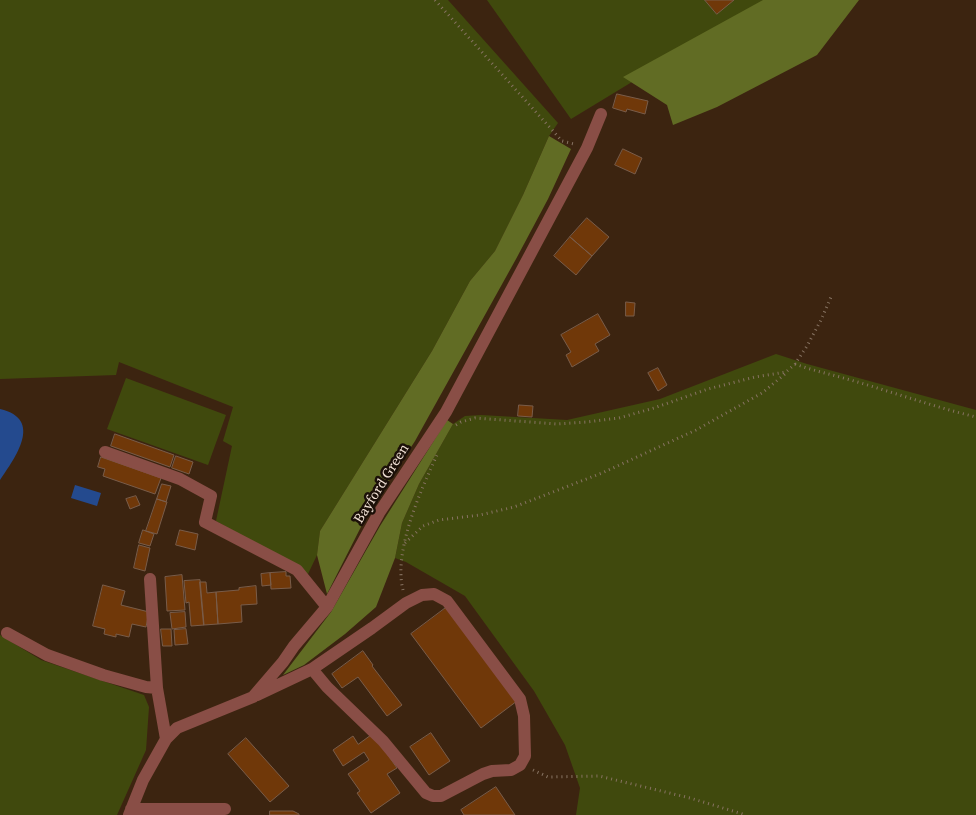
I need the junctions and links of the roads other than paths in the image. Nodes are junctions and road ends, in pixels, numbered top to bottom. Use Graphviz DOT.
graph roads {
  1 [pos="601,114"];
  2 [pos="105,452"];
  3 [pos="150,579"];
  4 [pos="326,608"];
  5 [pos="7,633"];
  6 [pos="312,669"];
  7 [pos="157,688"];
  8 [pos="253,697"];
  9 [pos="166,740"];
  10 [pos="224,809"];
  11 [pos="130,812"];
  1 -- 4 [label="lane, Bayford Green"];
  2 -- 4 [label="lane"];
  3 -- 7 [label="lane"];
  4 -- 8 [label="lane, Bayford Green"];
  5 -- 7 [label="lane"];
  6 -- 6 [label="lane"];
  6 -- 8 [label="lane"];
  7 -- 9 [label="lane"];
  8 -- 9 [label="lane, Bayford Green"];
  9 -- 11 [label="lane, Bayford Green"];
  10 -- 11 [label="lane"];
}
